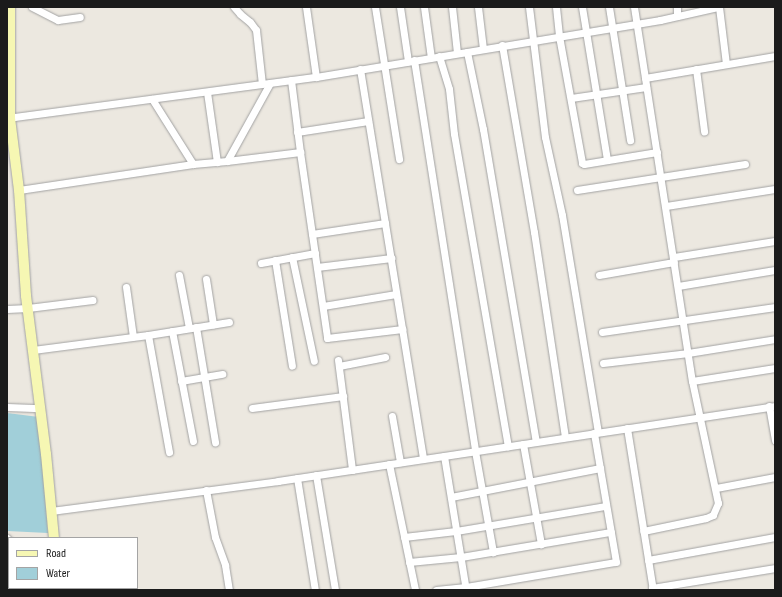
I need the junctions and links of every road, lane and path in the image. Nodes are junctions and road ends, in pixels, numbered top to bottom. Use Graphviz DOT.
graph roads {
  1 [pos="10,7"];
  2 [pos="32,7"];
  3 [pos="234,7"];
  4 [pos="306,7"];
  5 [pos="375,7"];
  6 [pos="400,7"];
  7 [pos="424,7"];
  8 [pos="452,7"];
  9 [pos="478,7"];
  10 [pos="529,7"];
  11 [pos="556,7"];
  12 [pos="582,7"];
  13 [pos="609,7"];
  14 [pos="634,7"];
  15 [pos="676,7"];
  16 [pos="718,7"];
  17 [pos="678,16"];
  18 [pos="80,18"];
  19 [pos="636,24"];
  20 [pos="612,28"];
  21 [pos="585,32"];
  22 [pos="559,36"];
  23 [pos="533,40"];
  24 [pos="502,46"];
  25 [pos="483,49"];
  26 [pos="9,51"];
  27 [pos="467,52"];
  28 [pos="457,53"];
  29 [pos="439,56"];
  30 [pos="775,56"];
  31 [pos="431,58"];
  32 [pos="411,61"];
  33 [pos="726,64"];
  34 [pos="384,65"];
  35 [pos="360,69"];
  36 [pos="696,69"];
  37 [pos="316,77"];
  38 [pos="645,78"];
  39 [pos="291,80"];
  40 [pos="270,83"];
  41 [pos="262,84"];
  42 [pos="646,87"];
  43 [pos="8,88"];
  44 [pos="621,91"];
  45 [pos="207,92"];
  46 [pos="596,94"];
  47 [pos="571,98"];
  48 [pos="152,99"];
  49 [pos="9,118"];
  50 [pos="368,120"];
  51 [pos="704,131"];
  52 [pos="298,132"];
  53 [pos="630,140"];
  54 [pos="300,152"];
  55 [pos="657,152"];
  56 [pos="399,160"];
  57 [pos="607,160"];
  58 [pos="217,162"];
  59 [pos="227,162"];
  60 [pos="193,164"];
  61 [pos="745,164"];
  62 [pos="662,177"];
  63 [pos="775,189"];
  64 [pos="19,190"];
  65 [pos="577,190"];
  66 [pos="666,206"];
  67 [pos="385,223"];
  68 [pos="312,234"];
  69 [pos="775,241"];
  70 [pos="315,253"];
  71 [pos="292,257"];
  72 [pos="391,258"];
  73 [pos="674,259"];
  74 [pos="275,260"];
  75 [pos="261,263"];
  76 [pos="317,267"];
  77 [pos="775,270"];
  78 [pos="179,275"];
  79 [pos="599,275"];
  80 [pos="206,278"];
  81 [pos="678,286"];
  82 [pos="126,287"];
  83 [pos="396,294"];
  84 [pos="93,300"];
  85 [pos="323,306"];
  86 [pos="775,307"];
  87 [pos="28,308"];
  88 [pos="7,309"];
  89 [pos="228,322"];
  90 [pos="683,322"];
  91 [pos="213,324"];
  92 [pos="192,328"];
  93 [pos="402,329"];
  94 [pos="172,331"];
  95 [pos="602,332"];
  96 [pos="148,335"];
  97 [pos="133,337"];
  98 [pos="775,338"];
  99 [pos="34,350"];
  100 [pos="688,353"];
  101 [pos="385,357"];
  102 [pos="314,361"];
  103 [pos="603,363"];
  104 [pos="292,366"];
  105 [pos="775,368"];
  106 [pos="222,374"];
  107 [pos="204,377"];
  108 [pos="181,381"];
  109 [pos="692,381"];
  110 [pos="343,396"];
  111 [pos="7,406"];
  112 [pos="772,406"];
  113 [pos="40,408"];
  114 [pos="252,408"];
  115 [pos="392,416"];
  116 [pos="699,416"];
  117 [pos="627,428"];
  118 [pos="596,432"];
  119 [pos="565,437"];
  120 [pos="775,440"];
  121 [pos="193,441"];
  122 [pos="215,442"];
  123 [pos="536,442"];
  124 [pos="523,444"];
  125 [pos="508,446"];
  126 [pos="475,451"];
  127 [pos="169,452"];
  128 [pos="444,456"];
  129 [pos="423,459"];
  130 [pos="400,462"];
  131 [pos="389,464"];
  132 [pos="600,468"];
  133 [pos="352,470"];
  134 [pos="316,475"];
  135 [pos="775,477"];
  136 [pos="297,478"];
  137 [pos="530,482"];
  138 [pos="716,488"];
  139 [pos="206,490"];
  140 [pos="482,490"];
  141 [pos="451,497"];
  142 [pos="606,506"];
  143 [pos="51,511"];
  144 [pos="536,518"];
  145 [pos="489,526"];
  146 [pos="456,531"];
  147 [pos="643,531"];
  148 [pos="611,532"];
  149 [pos="54,537"];
  150 [pos="404,537"];
  151 [pos="775,537"];
  152 [pos="541,544"];
  153 [pos="493,552"];
  154 [pos="461,557"];
  155 [pos="648,560"];
  156 [pos="409,562"];
  157 [pos="775,568"];
  158 [pos="466,589"];
  159 [pos="653,589"];
  160 [pos="229,590"];
  161 [pos="315,590"];
  162 [pos="335,590"];
  163 [pos="415,590"];
  164 [pos="436,590"];
  1 -- 26 [label="street"];
  2 -- 18 [label="street"];
  3 -- 41 [label="street"];
  4 -- 37 [label="street"];
  5 -- 34 [label="street"];
  6 -- 32 [label="street"];
  7 -- 31 [label="street"];
  8 -- 28 [label="street"];
  9 -- 25 [label="street"];
  10 -- 23 [label="street"];
  11 -- 22 [label="street"];
  12 -- 21 [label="street"];
  13 -- 20 [label="street"];
  14 -- 19 [label="street"];
  15 -- 17 [label="street"];
  16 -- 17 [label="street"];
  16 -- 33 [label="street"];
  17 -- 19 [label="street"];
  19 -- 20 [label="street"];
  19 -- 38 [label="street"];
  20 -- 21 [label="street"];
  20 -- 44 [label="street"];
  21 -- 22 [label="street"];
  21 -- 46 [label="street"];
  22 -- 23 [label="street"];
  22 -- 47 [label="street"];
  23 -- 24 [label="street"];
  23 -- 118 [label="street"];
  24 -- 25 [label="street"];
  24 -- 119 [label="street"];
  25 -- 27 [label="street"];
  26 -- 43 [label="street"];
  27 -- 28 [label="street"];
  27 -- 123 [label="street"];
  28 -- 29 [label="street"];
  29 -- 31 [label="street"];
  29 -- 125 [label="street"];
  30 -- 33 [label="street"];
  31 -- 32 [label="street"];
  32 -- 34 [label="street"];
  32 -- 126 [label="street"];
  33 -- 36 [label="street"];
  34 -- 35 [label="street"];
  34 -- 56 [label="street"];
  35 -- 37 [label="street"];
  35 -- 50 [label="street"];
  36 -- 38 [label="street"];
  36 -- 51 [label="street"];
  37 -- 39 [label="street"];
  38 -- 42 [label="street"];
  39 -- 40 [label="street"];
  39 -- 52 [label="street"];
  40 -- 41 [label="street"];
  40 -- 59 [label="street"];
  41 -- 45 [label="street"];
  42 -- 44 [label="street"];
  42 -- 55 [label="street"];
  43 -- 49 [label="street"];
  44 -- 46 [label="street"];
  44 -- 53 [label="street"];
  45 -- 48 [label="street"];
  45 -- 58 [label="street"];
  46 -- 47 [label="street"];
  46 -- 57 [label="street"];
  47 -- 57 [label="street"];
  48 -- 49 [label="street"];
  48 -- 60 [label="street"];
  49 -- 64 [label="street"];
  50 -- 52 [label="street"];
  50 -- 67 [label="street"];
  52 -- 54 [label="street"];
  54 -- 59 [label="street"];
  54 -- 68 [label="street"];
  55 -- 57 [label="street"];
  55 -- 62 [label="street"];
  58 -- 59 [label="street"];
  58 -- 60 [label="street"];
  60 -- 64 [label="street"];
  61 -- 62 [label="street"];
  62 -- 65 [label="street"];
  62 -- 66 [label="street"];
  63 -- 66 [label="street"];
  64 -- 87 [label="street"];
  66 -- 73 [label="street"];
  67 -- 68 [label="street"];
  67 -- 72 [label="street"];
  68 -- 70 [label="street"];
  69 -- 73 [label="street"];
  70 -- 71 [label="street"];
  70 -- 76 [label="street"];
  71 -- 74 [label="street"];
  71 -- 102 [label="street"];
  72 -- 76 [label="street"];
  72 -- 83 [label="street"];
  73 -- 79 [label="street"];
  73 -- 81 [label="street"];
  74 -- 75 [label="street"];
  74 -- 104 [label="street"];
  76 -- 85 [label="street"];
  77 -- 81 [label="street"];
  78 -- 92 [label="street"];
  80 -- 91 [label="street"];
  81 -- 90 [label="street"];
  82 -- 97 [label="street"];
  83 -- 85 [label="street"];
  83 -- 93 [label="street"];
  84 -- 87 [label="street"];
  85 -- 93 [label="street"];
  86 -- 90 [label="street"];
  87 -- 88 [label="street"];
  87 -- 99 [label="street"];
  89 -- 91 [label="street"];
  90 -- 95 [label="street"];
  90 -- 100 [label="street"];
  91 -- 92 [label="street"];
  92 -- 94 [label="street"];
  92 -- 107 [label="street"];
  93 -- 129 [label="street"];
  94 -- 96 [label="street"];
  94 -- 108 [label="street"];
  96 -- 97 [label="street"];
  96 -- 127 [label="street"];
  97 -- 99 [label="street"];
  98 -- 100 [label="street"];
  99 -- 113 [label="street"];
  100 -- 103 [label="street"];
  100 -- 109 [label="street"];
  101 -- 110 [label="street"];
  105 -- 109 [label="street"];
  106 -- 107 [label="street"];
  107 -- 108 [label="street"];
  107 -- 122 [label="street"];
  108 -- 121 [label="street"];
  109 -- 116 [label="street"];
  110 -- 114 [label="street"];
  110 -- 133 [label="street"];
  111 -- 113 [label="street"];
  112 -- 116 [label="street"];
  112 -- 120 [label="street"];
  113 -- 143 [label="street"];
  115 -- 130 [label="street"];
  116 -- 117 [label="street"];
  116 -- 138 [label="street"];
  117 -- 118 [label="street"];
  117 -- 147 [label="street"];
  118 -- 119 [label="street"];
  118 -- 132 [label="street"];
  119 -- 123 [label="street"];
  123 -- 124 [label="street"];
  124 -- 125 [label="street"];
  124 -- 137 [label="street"];
  125 -- 126 [label="street"];
  126 -- 128 [label="street"];
  126 -- 140 [label="street"];
  128 -- 129 [label="street"];
  128 -- 141 [label="street"];
  129 -- 130 [label="street"];
  130 -- 131 [label="street"];
  131 -- 133 [label="street"];
  131 -- 150 [label="street"];
  132 -- 137 [label="street"];
  132 -- 142 [label="street"];
  133 -- 134 [label="street"];
  134 -- 136 [label="street"];
  134 -- 162 [label="street"];
  135 -- 138 [label="street"];
  136 -- 139 [label="street"];
  136 -- 161 [label="street"];
  137 -- 140 [label="street"];
  137 -- 144 [label="street"];
  138 -- 147 [label="street"];
  139 -- 143 [label="street"];
  139 -- 160 [label="street"];
  140 -- 141 [label="street"];
  140 -- 145 [label="street"];
  141 -- 146 [label="street"];
  142 -- 144 [label="street"];
  142 -- 148 [label="street"];
  143 -- 149 [label="street"];
  144 -- 145 [label="street"];
  144 -- 152 [label="street"];
  145 -- 146 [label="street"];
  145 -- 153 [label="street"];
  146 -- 150 [label="street"];
  146 -- 154 [label="street"];
  147 -- 155 [label="street"];
  148 -- 152 [label="street"];
  148 -- 158 [label="street"];
  150 -- 156 [label="street"];
  151 -- 155 [label="street"];
  152 -- 153 [label="street"];
  153 -- 154 [label="street"];
  154 -- 156 [label="street"];
  154 -- 158 [label="street"];
  155 -- 159 [label="street"];
  156 -- 163 [label="street"];
  157 -- 159 [label="street"];
  158 -- 164 [label="street"];
}
